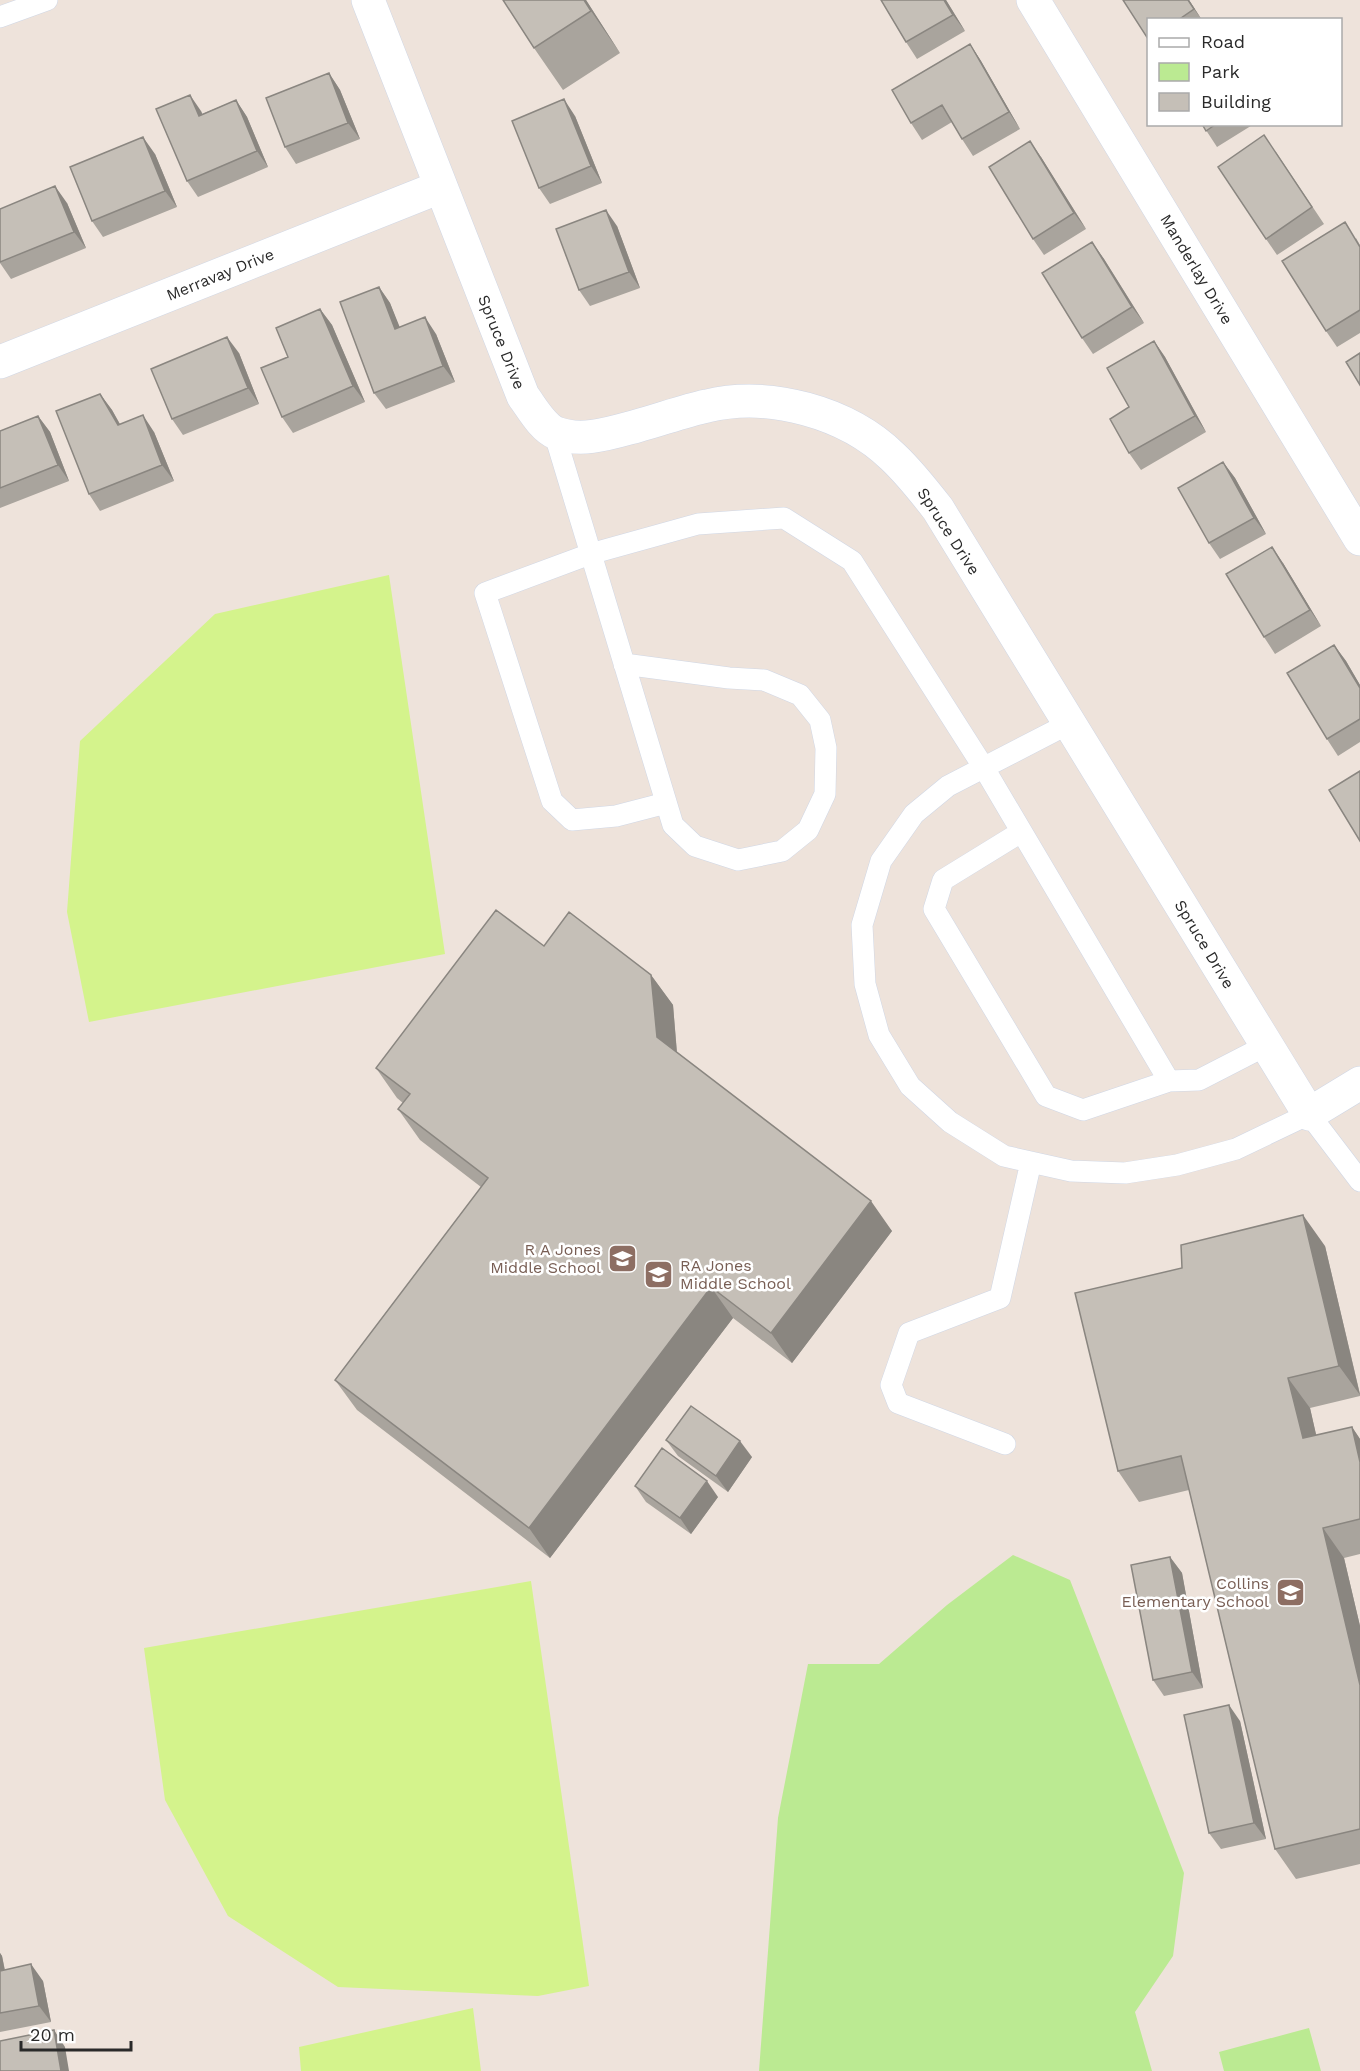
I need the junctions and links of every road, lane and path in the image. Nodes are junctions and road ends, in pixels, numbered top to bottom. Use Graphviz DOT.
graph roads {
  1 [pos="47,0"];
  2 [pos="368,0"];
  3 [pos="1033,0"];
  4 [pos="0,17"];
  5 [pos="440,187"];
  6 [pos="0,362"];
  7 [pos="554,432"];
  8 [pos="1360,539"];
  9 [pos="590,554"];
  10 [pos="624,664"];
  11 [pos="1070,723"];
  12 [pos="984,768"];
  13 [pos="666,803"];
  14 [pos="1021,832"];
  15 [pos="1267,1045"];
  16 [pos="1169,1081"];
  17 [pos="1360,1083"];
  18 [pos="1309,1114"];
  19 [pos="1031,1162"];
  20 [pos="1360,1182"];
  21 [pos="1005,1444"];
  1 -- 4 [label="lane"];
  2 -- 5 [label="street, Spruce Drive"];
  3 -- 8 [label="street, Manderlay Drive"];
  5 -- 6 [label="street, Merravay Drive"];
  5 -- 7 [label="street, Spruce Drive"];
  7 -- 9 [label="lane"];
  7 -- 11 [label="street, Spruce Drive"];
  9 -- 10 [label="lane"];
  9 -- 12 [label="lane"];
  9 -- 13 [label="lane"];
  10 -- 13 [label="lane"];
  10 -- 13 [label="lane"];
  11 -- 12 [label="lane"];
  11 -- 15 [label="street, Spruce Drive"];
  12 -- 14 [label="lane"];
  12 -- 19 [label="lane"];
  14 -- 16 [label="lane"];
  14 -- 16 [label="lane"];
  15 -- 16 [label="lane"];
  15 -- 18 [label="street, Spruce Drive"];
  17 -- 18 [label="street"];
  18 -- 19 [label="lane"];
  18 -- 20 [label="lane"];
  19 -- 21 [label="lane"];
}
